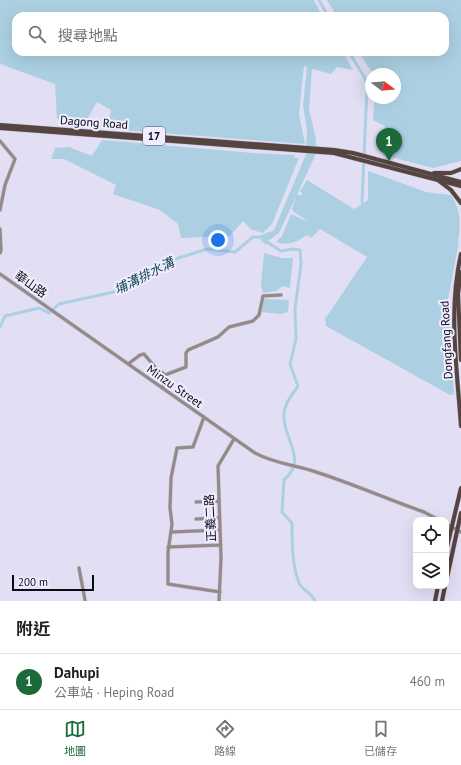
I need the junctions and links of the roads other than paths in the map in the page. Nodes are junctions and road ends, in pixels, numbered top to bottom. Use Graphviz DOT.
graph roads {
  1 [pos="0,125"];
  2 [pos="0,128"];
  3 [pos="99,134"];
  4 [pos="0,141"];
  5 [pos="461,169"];
  6 [pos="426,174"];
  7 [pos="461,182"];
  8 [pos="461,186"];
  9 [pos="461,203"];
  10 [pos="0,210"];
  11 [pos="0,229"];
  12 [pos="0,254"];
  13 [pos="461,254"];
  14 [pos="461,272"];
  15 [pos="0,274"];
  16 [pos="281,295"];
  17 [pos="56,312"];
  18 [pos="461,360"];
  19 [pos="128,364"];
  20 [pos="165,375"];
  21 [pos="162,388"];
  22 [pos="204,417"];
  23 [pos="461,426"];
  24 [pos="234,439"];
  25 [pos="461,488"];
  26 [pos="218,501"];
  27 [pos="196,502"];
  28 [pos="461,513"];
  29 [pos="433,517"];
  30 [pos="219,518"];
  31 [pos="196,519"];
  32 [pos="449,526"];
  33 [pos="452,527"];
  34 [pos="220,530"];
  35 [pos="459,531"];
  36 [pos="171,532"];
  37 [pos="449,539"];
  38 [pos="221,545"];
  39 [pos="168,547"];
  40 [pos="79,568"];
  41 [pos="449,570"];
  42 [pos="437,589"];
  43 [pos="444,589"];
  44 [pos="220,592"];
  45 [pos="85,600"];
  46 [pos="219,601"];
  47 [pos="435,601"];
  48 [pos="442,601"];
  1 -- 3 [label="main road, Dagong Road / 17"];
  2 -- 3 [label="main road, Dagong Road / 17"];
  3 -- 6 [label="main road, Dagong Road / 17"];
  4 -- 10 [label="street"];
  5 -- 6 [label="main road"];
  6 -- 7 [label="main road, 17"];
  6 -- 8 [label="main road, 17"];
  6 -- 9 [label="main road"];
  11 -- 12 [label="street"];
  13 -- 23 [label="main road, Dongfang Road"];
  14 -- 18 [label="main road, Dongfang Road"];
  15 -- 17 [label="street, 華山路"];
  16 -- 20 [label="street"];
  17 -- 19 [label="street, Minzu Street"];
  19 -- 20 [label="street"];
  19 -- 21 [label="street, Minzu Street"];
  20 -- 21 [label="street"];
  21 -- 22 [label="street, Minzu Street"];
  22 -- 24 [label="street, Minzu Street"];
  22 -- 36 [label="street"];
  24 -- 26 [label="street, 正義二路"];
  24 -- 29 [label="street, Minzu Street"];
  25 -- 33 [label="main road"];
  26 -- 27 [label="street"];
  26 -- 30 [label="street, 正義二路"];
  28 -- 35 [label="main road"];
  30 -- 31 [label="street"];
  30 -- 34 [label="street, 正義二路"];
  32 -- 33 [label="street"];
  33 -- 35 [label="street"];
  33 -- 37 [label="main road"];
  34 -- 36 [label="street"];
  34 -- 38 [label="street, 正義二路"];
  35 -- 41 [label="main road"];
  36 -- 39 [label="street"];
  38 -- 39 [label="street"];
  38 -- 44 [label="street, 正義二路"];
  39 -- 44 [label="street"];
  40 -- 45 [label="street"];
  42 -- 47 [label="main road"];
  43 -- 48 [label="main road"];
  44 -- 46 [label="street, 正義二路"];
}
